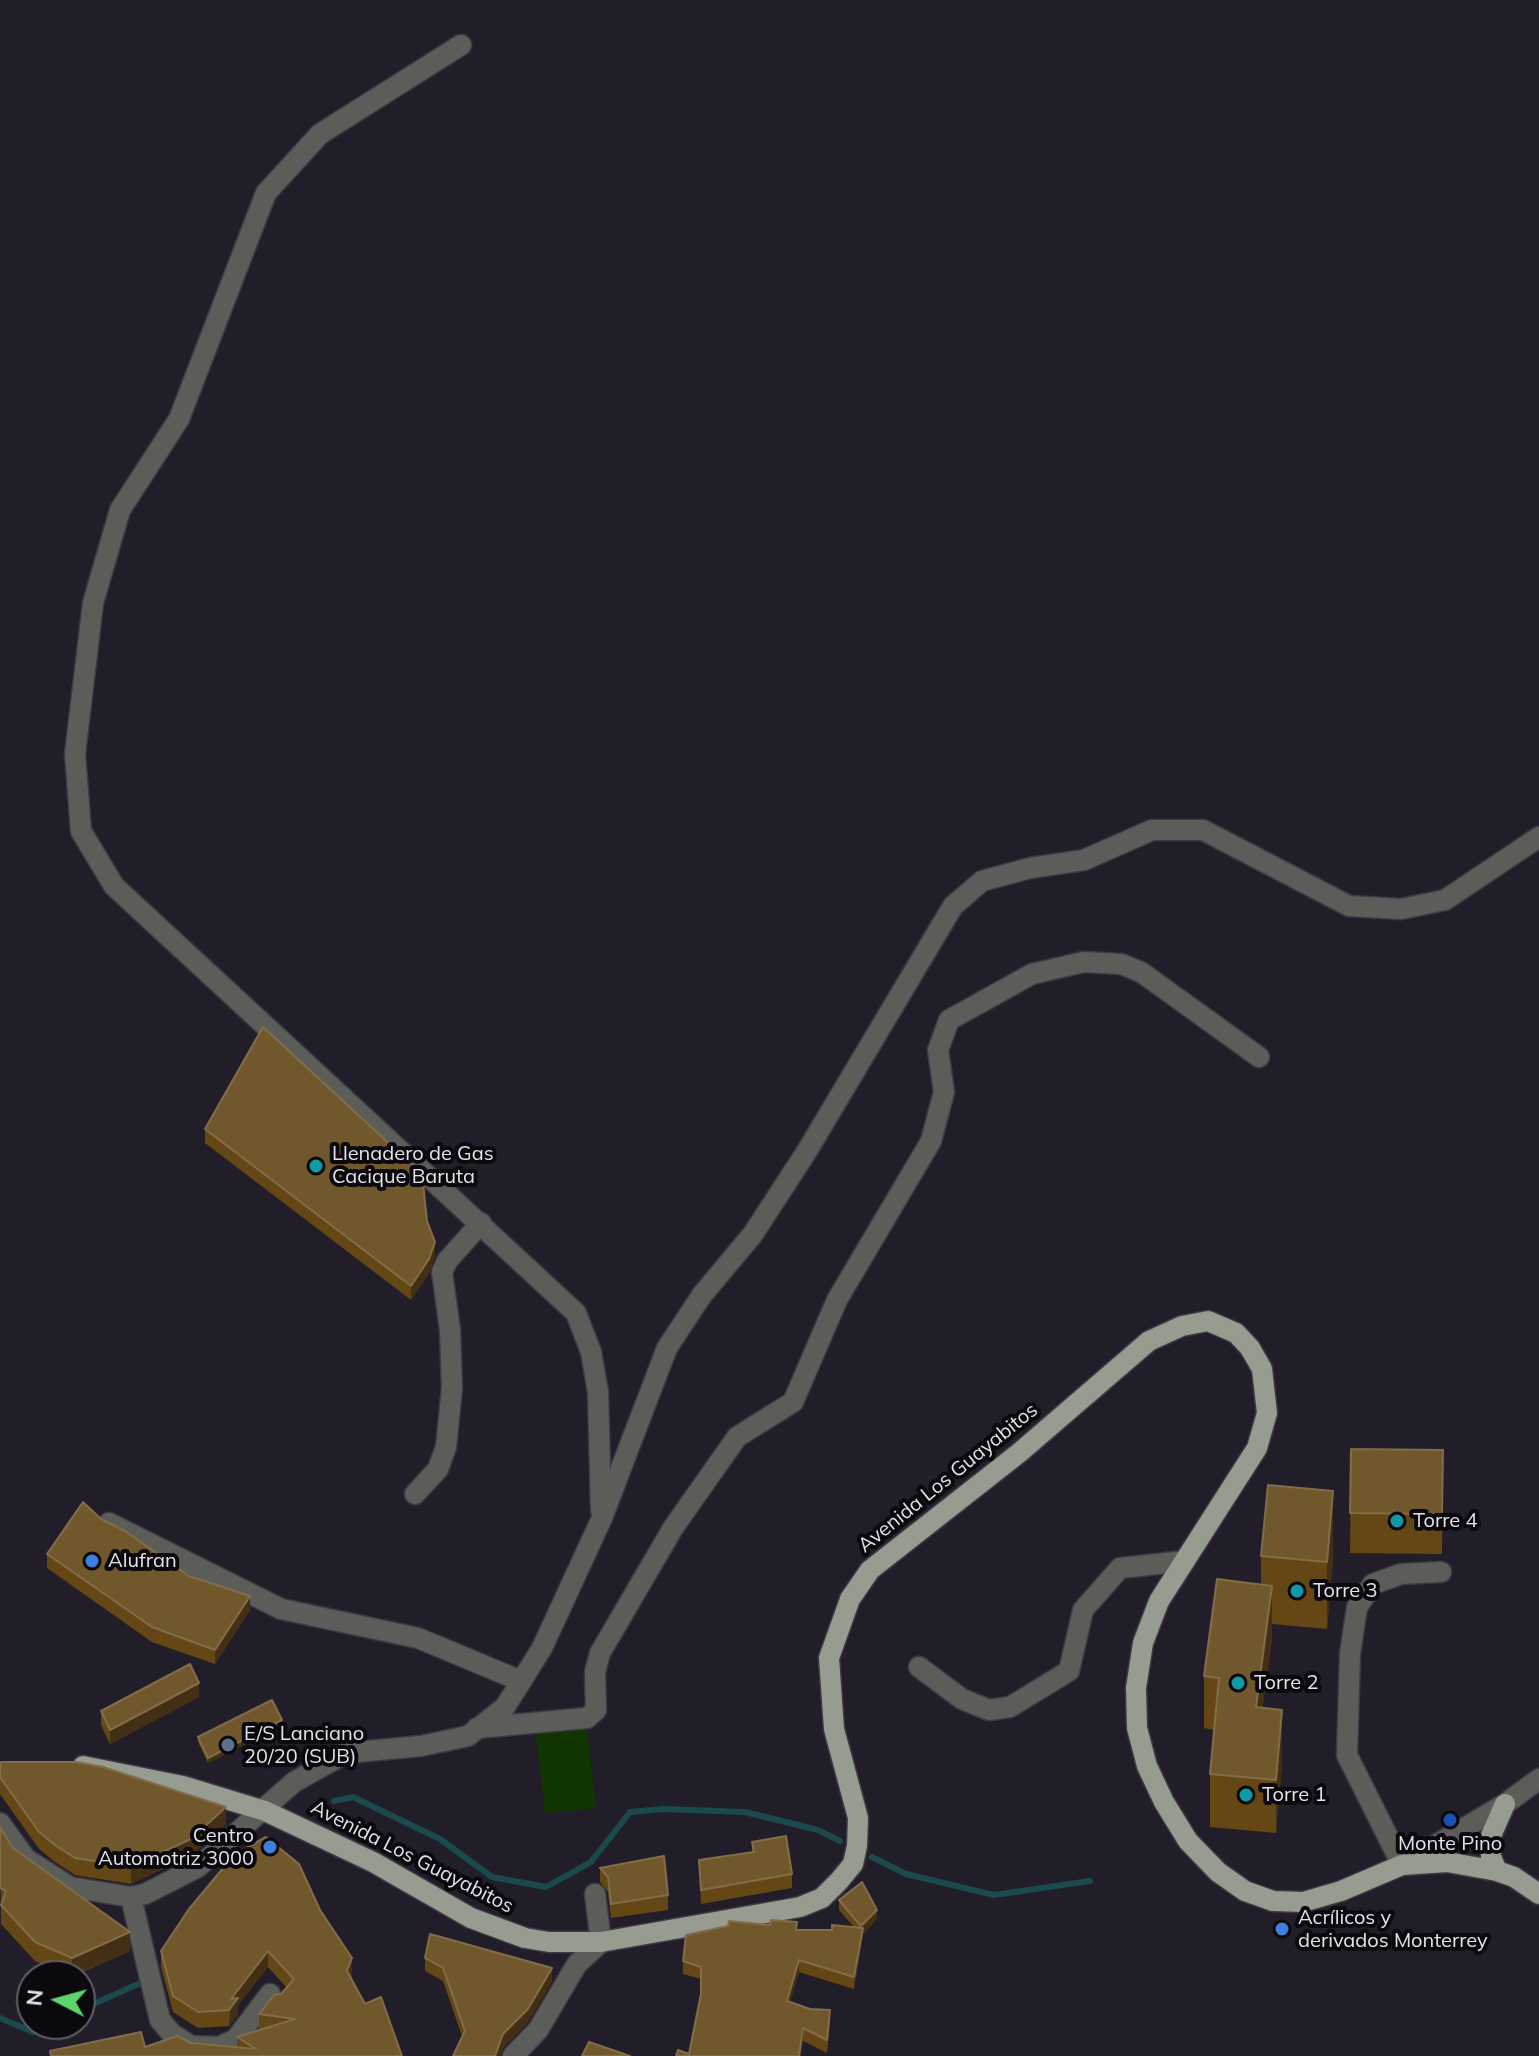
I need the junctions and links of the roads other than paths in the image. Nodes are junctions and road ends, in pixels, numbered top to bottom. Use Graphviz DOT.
graph roads {
  1 [pos="461,45"];
  2 [pos="1539,837"];
  3 [pos="1259,1057"];
  4 [pos="481,1223"];
  5 [pos="415,1494"];
  6 [pos="602,1518"];
  7 [pos="107,1522"];
  8 [pos="1185,1561"];
  9 [pos="1441,1572"];
  10 [pos="919,1667"];
  11 [pos="521,1681"];
  12 [pos="477,1728"];
  13 [pos="58,1765"];
  14 [pos="1539,1779"];
  15 [pos="1505,1804"];
  16 [pos="265,1811"];
  17 [pos="0,1823"];
  18 [pos="1402,1865"];
  19 [pos="1497,1871"];
  20 [pos="595,1894"];
  21 [pos="1539,1894"];
  22 [pos="131,1897"];
  23 [pos="601,1942"];
  24 [pos="270,1994"];
  25 [pos="518,2055"];
  1 -- 4 [label="street"];
  2 -- 6 [label="street"];
  3 -- 12 [label="street"];
  4 -- 5 [label="street"];
  4 -- 6 [label="street"];
  6 -- 11 [label="street"];
  7 -- 11 [label="street"];
  8 -- 10 [label="street"];
  8 -- 18 [label="main road, Avenida Los Guayabitos"];
  8 -- 23 [label="main road, Avenida Los Guayabitos"];
  9 -- 18 [label="street"];
  11 -- 12 [label="street"];
  12 -- 16 [label="street"];
  13 -- 16 [label="main road, Avenida Los Guayabitos"];
  14 -- 15 [label="street"];
  15 -- 18 [label="street"];
  15 -- 19 [label="main road"];
  16 -- 22 [label="street"];
  16 -- 23 [label="main road, Avenida Los Guayabitos"];
  17 -- 22 [label="street"];
  18 -- 19 [label="main road, Avenida Los Guayabitos"];
  19 -- 21 [label="main road, Avenida Los Guayabitos"];
  20 -- 23 [label="street"];
  22 -- 24 [label="street"];
  23 -- 25 [label="street"];
}
